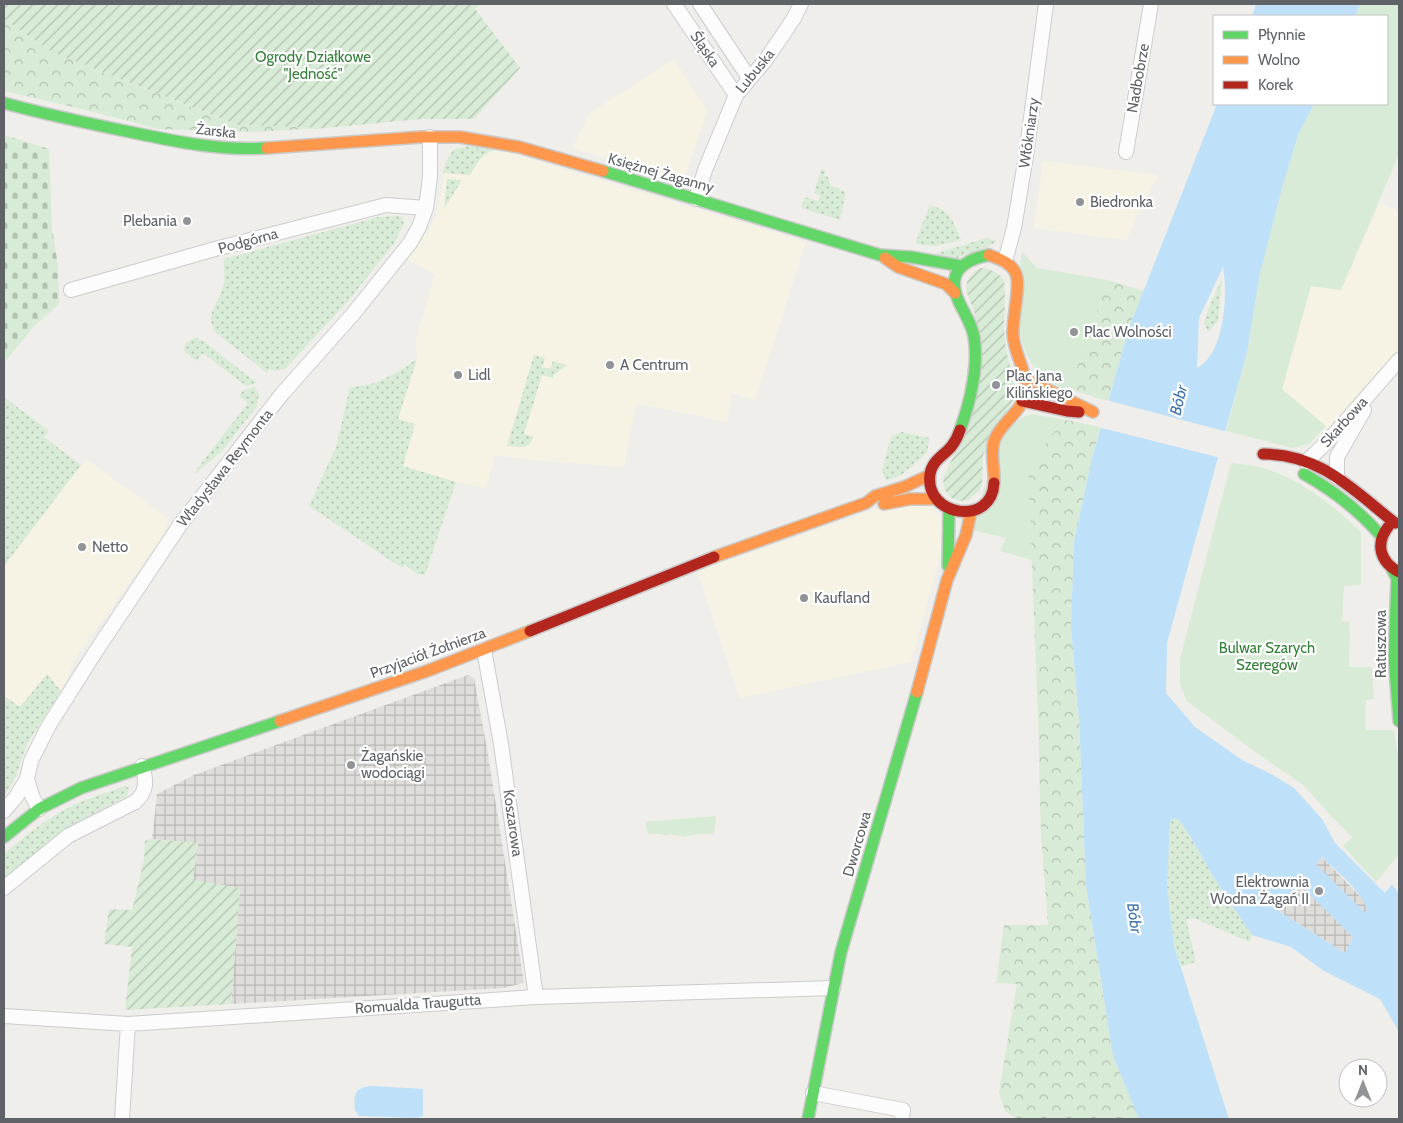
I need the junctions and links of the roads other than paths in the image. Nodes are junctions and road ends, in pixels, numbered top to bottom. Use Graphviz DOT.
graph roads {
  1 [pos="674,4"];
  2 [pos="700,4"];
  3 [pos="801,4"];
  4 [pos="1046,4"];
  5 [pos="1151,4"];
  6 [pos="750,78"];
  7 [pos="736,95"];
  8 [pos="4,103"];
  9 [pos="430,136"];
  10 [pos="1126,152"];
  11 [pos="696,198"];
  12 [pos="426,208"];
  13 [pos="880,255"];
  14 [pos="1005,261"];
  15 [pos="961,266"];
  16 [pos="71,290"];
  17 [pos="955,293"];
  18 [pos="1399,360"];
  19 [pos="1024,378"];
  20 [pos="1380,381"];
  21 [pos="1022,401"];
  22 [pos="1306,462"];
  23 [pos="930,475"];
  24 [pos="1336,477"];
  25 [pos="936,499"];
  26 [pos="866,503"];
  27 [pos="949,510"];
  28 [pos="971,512"];
  29 [pos="1397,522"];
  30 [pos="1382,537"];
  31 [pos="1396,570"];
  32 [pos="947,580"];
  33 [pos="484,650"];
  34 [pos="1399,720"];
  35 [pos="142,766"];
  36 [pos="27,780"];
  37 [pos="40,809"];
  38 [pos="4,811"];
  39 [pos="4,837"];
  40 [pos="4,888"];
  41 [pos="833,988"];
  42 [pos="536,997"];
  43 [pos="4,1016"];
  44 [pos="128,1024"];
  45 [pos="813,1093"];
  46 [pos="122,1119"];
  47 [pos="808,1119"];
  48 [pos="902,1119"];
  1 -- 7 [label="street, Śląska"];
  2 -- 6 [label="street, Śląska"];
  3 -- 6 [label="street, Lubuska"];
  4 -- 14 [label="street, Włókniarzy"];
  5 -- 10 [label="street, Nadbobrze"];
  6 -- 7 [label="street, Lubuska"];
  7 -- 11 [label="street, Lubuska"];
  8 -- 9 [label="main road, Żarska"];
  9 -- 11 [label="main road, Księżnej Żaganny"];
  9 -- 12 [label="street, Władysława Reymonta"];
  11 -- 13 [label="main road, Księżnej Żaganny"];
  12 -- 16 [label="street, Podgórna"];
  12 -- 36 [label="street, Władysława Reymonta"];
  13 -- 15 [label="main road, Księżnej Żaganny"];
  13 -- 17 [label="main road, Księżnej Żaganny"];
  14 -- 15 [label="main road"];
  14 -- 19 [label="main road"];
  15 -- 17 [label="main road"];
  17 -- 23 [label="main road"];
  18 -- 20 [label="street, Skarbowa"];
  19 -- 21 [label="main road"];
  19 -- 21 [label="main road"];
  20 -- 22 [label="street, Skarbowa"];
  20 -- 24 [label="street, Skarbowa"];
  21 -- 28 [label="main road"];
  22 -- 24 [label="main road"];
  22 -- 30 [label="main road"];
  23 -- 25 [label="main road"];
  23 -- 26 [label="main road, Przyjaciół Żołnierza"];
  24 -- 29 [label="main road"];
  25 -- 26 [label="main road, Przyjaciół Żołnierza"];
  25 -- 27 [label="main road"];
  26 -- 33 [label="main road, Przyjaciół Żołnierza"];
  27 -- 28 [label="main road"];
  27 -- 32 [label="main road, Dworcowa"];
  28 -- 32 [label="main road, Dworcowa"];
  29 -- 30 [label="main road"];
  30 -- 31 [label="main road, Ratuszowa"];
  31 -- 34 [label="main road, Ratuszowa"];
  32 -- 41 [label="main road, Dworcowa"];
  33 -- 35 [label="main road, Przyjaciół Żołnierza"];
  33 -- 42 [label="street, Koszarowa"];
  35 -- 37 [label="main road, Przyjaciół Żołnierza"];
  35 -- 40 [label="street"];
  36 -- 37 [label="street"];
  36 -- 38 [label="street, Władysława Reymonta"];
  37 -- 39 [label="main road, Przyjaciół Żołnierza"];
  41 -- 42 [label="street, Romualda Traugutta"];
  41 -- 45 [label="main road, Dworcowa"];
  42 -- 44 [label="street, Romualda Traugutta"];
  43 -- 44 [label="street, Romualda Traugutta"];
  44 -- 46 [label="street"];
  45 -- 47 [label="main road, Dworcowa"];
  45 -- 48 [label="street"];
}
